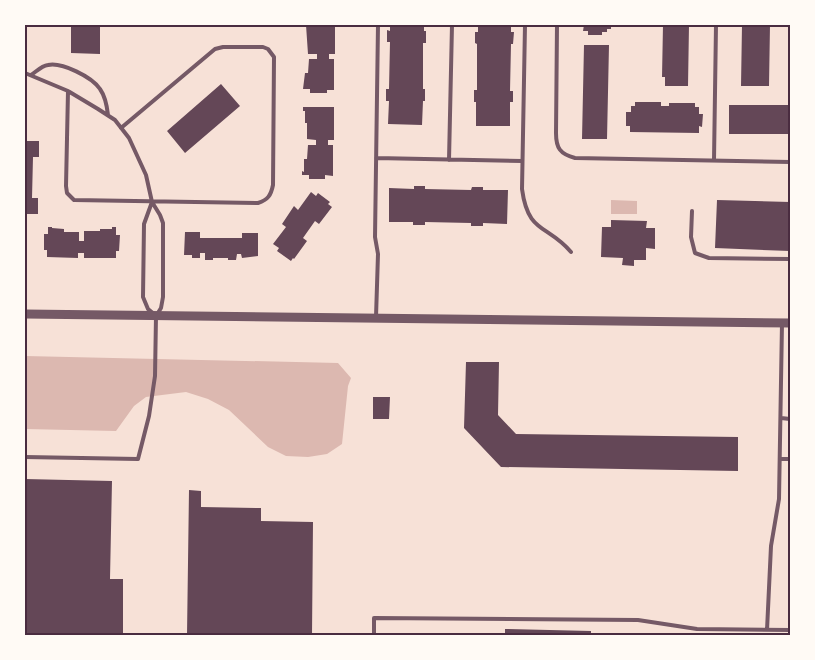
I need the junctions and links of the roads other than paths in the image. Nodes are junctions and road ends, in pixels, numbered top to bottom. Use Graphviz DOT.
graph roads {
  1 [pos="378,25"];
  2 [pos="452,25"];
  3 [pos="525,25"];
  4 [pos="557,25"];
  5 [pos="716,25"];
  6 [pos="25,73"];
  7 [pos="31,75"];
  8 [pos="68,91"];
  9 [pos="108,115"];
  10 [pos="121,128"];
  11 [pos="376,158"];
  12 [pos="449,160"];
  13 [pos="522,160"];
  14 [pos="714,160"];
  15 [pos="790,162"];
  16 [pos="152,202"];
  17 [pos="692,211"];
  18 [pos="571,252"];
  19 [pos="790,259"];
  20 [pos="25,314"];
  21 [pos="156,316"];
  22 [pos="376,318"];
  23 [pos="786,323"];
  24 [pos="781,418"];
  25 [pos="790,418"];
  26 [pos="25,457"];
  27 [pos="780,458"];
  28 [pos="790,459"];
  29 [pos="767,630"];
  30 [pos="790,630"];
  31 [pos="374,635"];
  1 -- 11 [label="lane"];
  2 -- 12 [label="lane"];
  3 -- 13 [label="lane"];
  4 -- 14 [label="lane"];
  5 -- 14 [label="lane"];
  6 -- 7 [label="lane"];
  7 -- 8 [label="lane"];
  7 -- 9 [label="lane"];
  8 -- 9 [label="lane"];
  8 -- 16 [label="lane"];
  9 -- 10 [label="lane"];
  10 -- 16 [label="lane"];
  10 -- 16 [label="lane"];
  11 -- 12 [label="lane"];
  11 -- 22 [label="lane"];
  12 -- 13 [label="lane"];
  13 -- 18 [label="lane"];
  14 -- 15 [label="lane"];
  16 -- 21 [label="lane"];
  16 -- 21 [label="lane"];
  17 -- 19 [label="lane"];
  20 -- 21 [label="street"];
  21 -- 22 [label="street"];
  21 -- 26 [label="lane"];
  22 -- 23 [label="street"];
  23 -- 24 [label="lane"];
  24 -- 25 [label="lane"];
  24 -- 27 [label="lane"];
  27 -- 28 [label="lane"];
  27 -- 29 [label="lane"];
  29 -- 30 [label="lane"];
  29 -- 31 [label="lane"];
}
